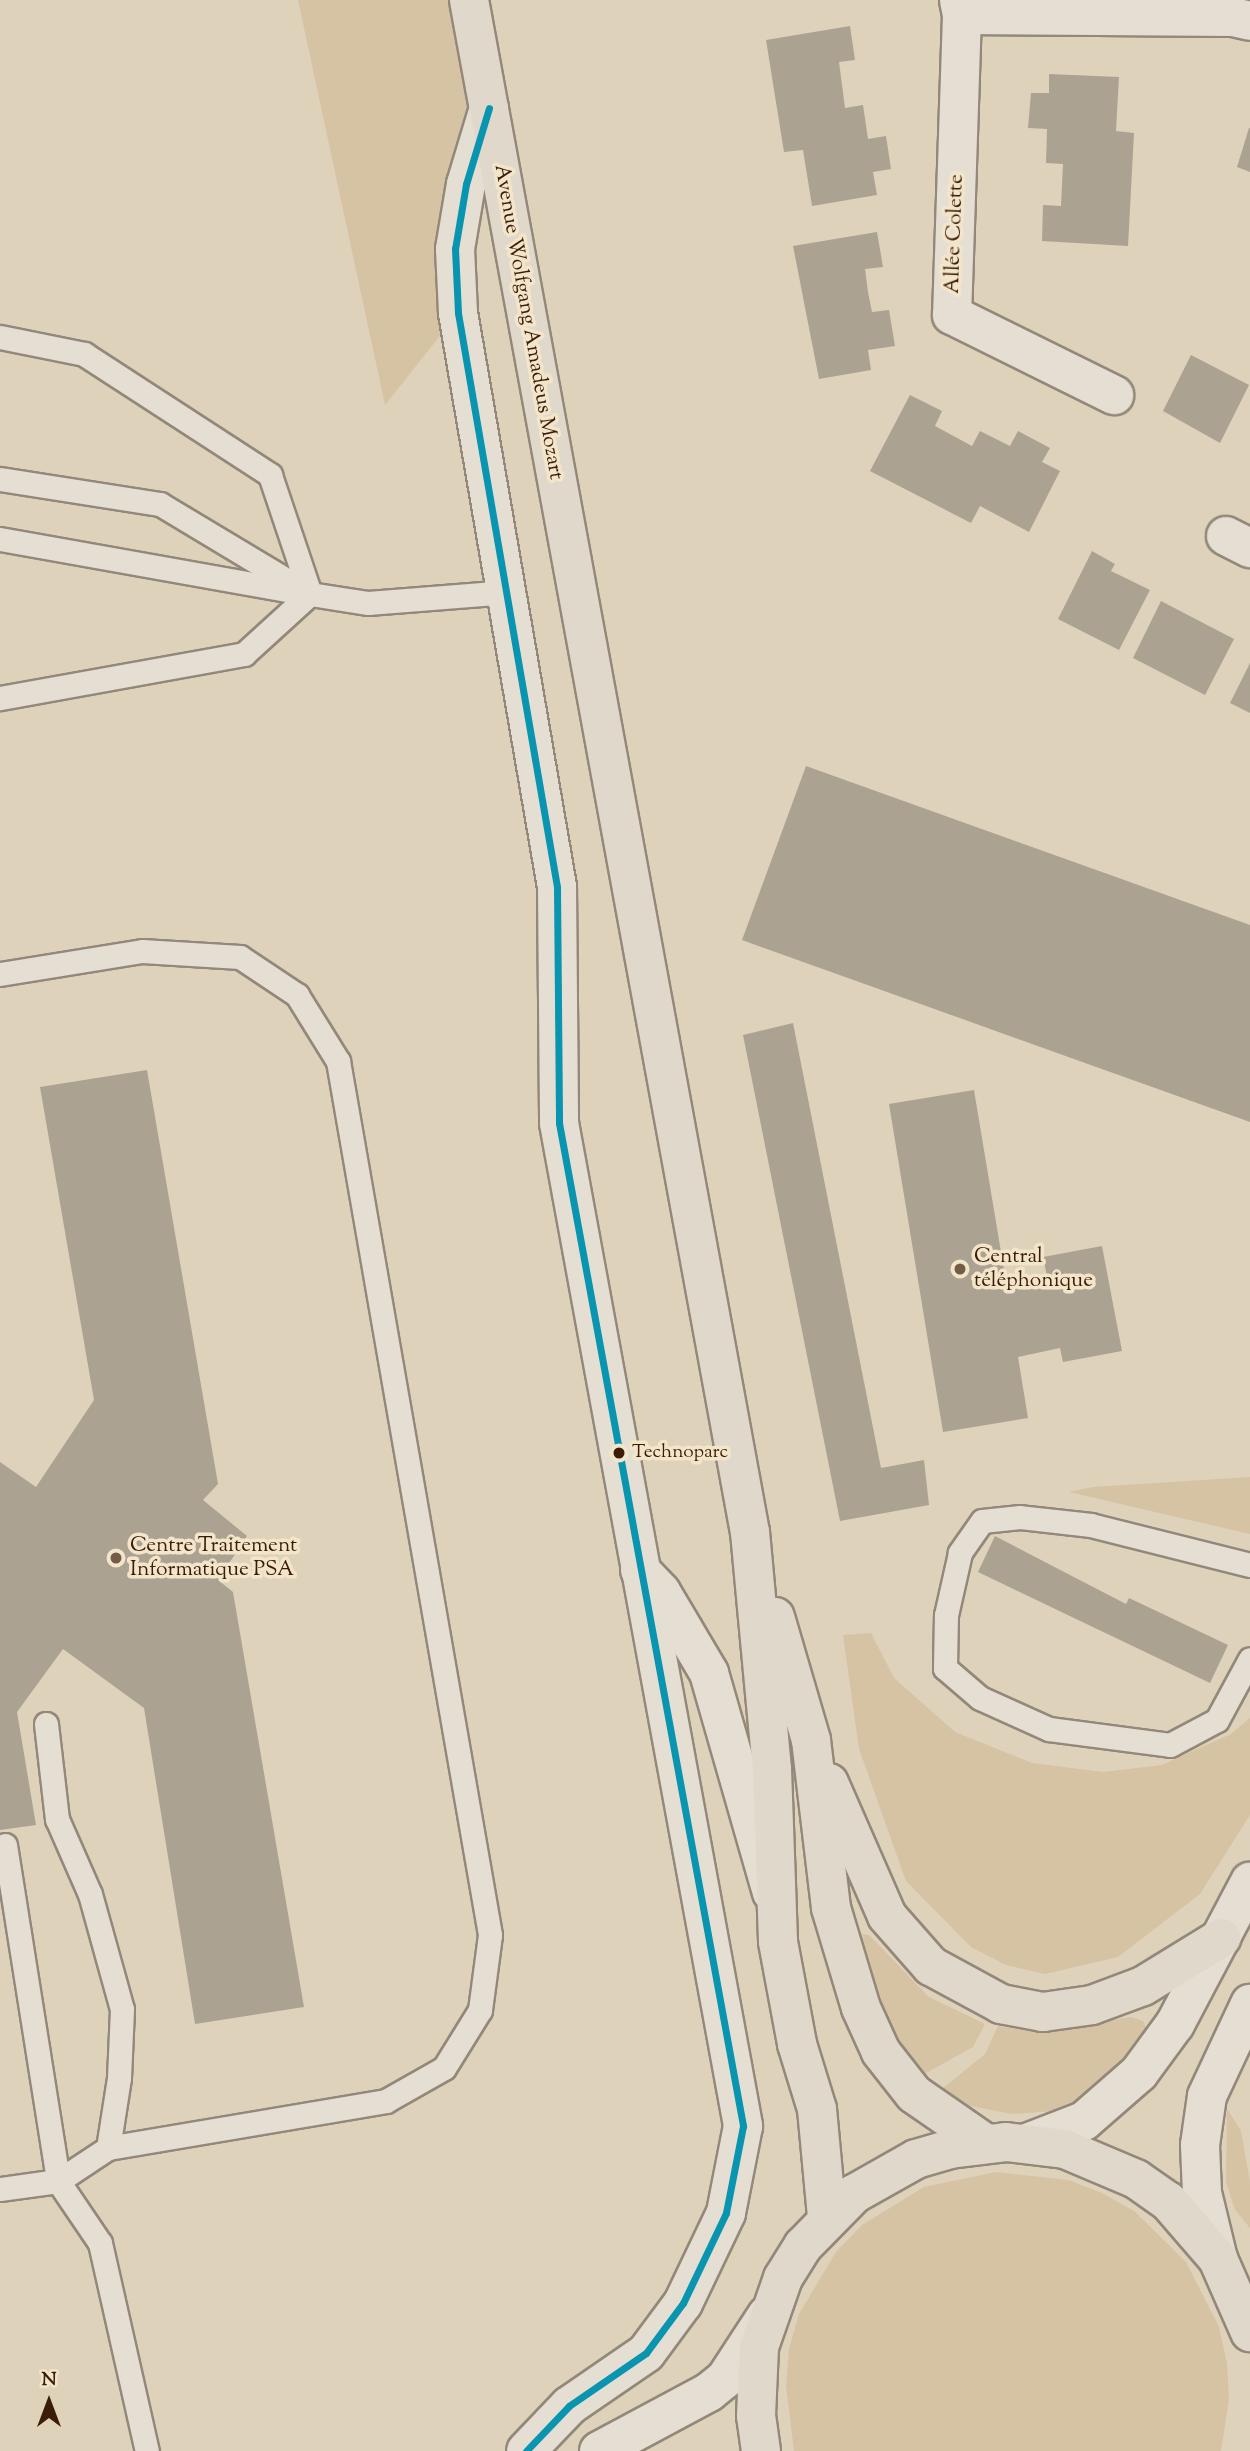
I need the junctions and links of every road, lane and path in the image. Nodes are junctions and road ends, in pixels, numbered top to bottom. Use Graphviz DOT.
graph roads {
  1 [pos="469,0"];
  2 [pos="961,8"];
  3 [pos="1250,21"];
  4 [pos="489,108"];
  5 [pos="0,337"];
  6 [pos="1114,396"];
  7 [pos="0,480"];
  8 [pos="0,540"];
  9 [pos="509,592"];
  10 [pos="310,594"];
  11 [pos="0,698"];
  12 [pos="0,974"];
  13 [pos="750,1532"];
  14 [pos="1250,1565"];
  15 [pos="636,1566"];
  16 [pos="1250,1659"];
  17 [pos="46,1724"];
  18 [pos="811,1740"];
  19 [pos="5,1844"];
  20 [pos="1250,1882"];
  21 [pos="777,1905"];
  22 [pos="1221,1938"];
  23 [pos="1250,2004"];
  24 [pos="985,2143"];
  25 [pos="1027,2143"];
  26 [pos="108,2148"];
  27 [pos="58,2181"];
  28 [pos="0,2189"];
  29 [pos="827,2217"];
  30 [pos="1219,2259"];
  31 [pos="768,2313"];
  32 [pos="1250,2332"];
  33 [pos="147,2451"];
  34 [pos="526,2451"];
  35 [pos="599,2451"];
  36 [pos="761,2451"];
  1 -- 4 [label="main road, Avenue Wolfgang Amadeus Mozart"];
  2 -- 3 [label="street"];
  2 -- 6 [label="street, Allée Colette"];
  4 -- 9 [label="street"];
  4 -- 13 [label="main road, Avenue Wolfgang Amadeus Mozart"];
  5 -- 10 [label="lane"];
  7 -- 10 [label="lane"];
  8 -- 10 [label="lane"];
  9 -- 10 [label="lane"];
  9 -- 15 [label="street"];
  10 -- 11 [label="lane"];
  12 -- 26 [label="lane"];
  13 -- 18 [label="main road"];
  13 -- 21 [label="main road"];
  14 -- 16 [label="lane"];
  15 -- 21 [label="street"];
  15 -- 34 [label="street"];
  17 -- 26 [label="lane"];
  18 -- 22 [label="main road"];
  18 -- 24 [label="main road"];
  19 -- 27 [label="lane"];
  20 -- 22 [label="street"];
  21 -- 29 [label="main road"];
  22 -- 25 [label="street"];
  23 -- 30 [label="street"];
  24 -- 25 [label="main road"];
  24 -- 29 [label="main road"];
  25 -- 30 [label="main road"];
  26 -- 27 [label="lane"];
  27 -- 28 [label="lane"];
  27 -- 33 [label="lane"];
  29 -- 31 [label="main road"];
  30 -- 32 [label="main road"];
  31 -- 35 [label="street"];
  31 -- 36 [label="main road"];
}
